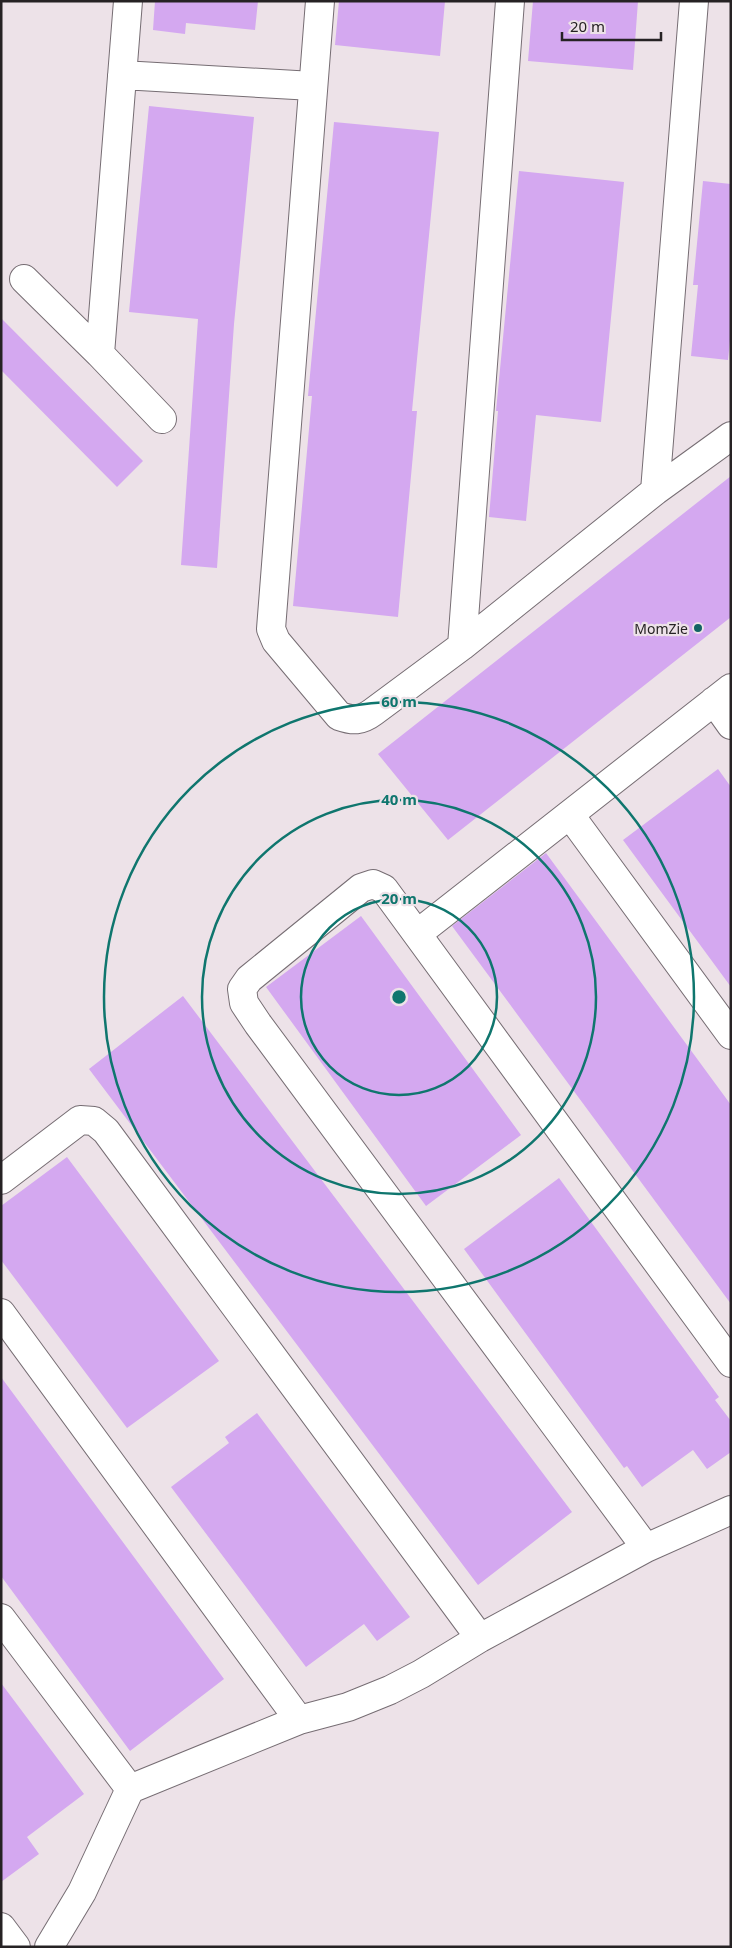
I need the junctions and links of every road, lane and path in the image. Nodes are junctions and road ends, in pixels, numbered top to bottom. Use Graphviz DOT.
graph roads {
  1 [pos="128,1"];
  2 [pos="320,1"];
  3 [pos="510,1"];
  4 [pos="694,1"];
  5 [pos="122,75"];
  6 [pos="313,86"];
  7 [pos="24,279"];
  8 [pos="100,354"];
  9 [pos="162,419"];
  10 [pos="731,436"];
  11 [pos="656,491"];
  12 [pos="462,646"];
  13 [pos="722,695"];
  14 [pos="731,725"];
  15 [pos="570,815"];
  16 [pos="417,934"];
  17 [pos="731,1035"];
  18 [pos="1,1180"];
  19 [pos="1,1313"];
  20 [pos="731,1363"];
  21 [pos="731,1510"];
  22 [pos="646,1548"];
  23 [pos="1,1618"];
  24 [pos="480,1638"];
  25 [pos="299,1720"];
  26 [pos="130,1789"];
  27 [pos="1,1926"];
  28 [pos="16,1947"];
  29 [pos="49,1947"];
  1 -- 5 [label="street"];
  2 -- 6 [label="street"];
  3 -- 12 [label="street"];
  4 -- 11 [label="street"];
  5 -- 6 [label="street"];
  5 -- 8 [label="street"];
  6 -- 12 [label="street"];
  7 -- 8 [label="street"];
  8 -- 9 [label="street"];
  10 -- 11 [label="street"];
  11 -- 12 [label="street"];
  13 -- 14 [label="street"];
  13 -- 15 [label="street"];
  15 -- 16 [label="street"];
  15 -- 17 [label="street"];
  16 -- 20 [label="street"];
  16 -- 22 [label="street"];
  18 -- 24 [label="street"];
  19 -- 25 [label="street"];
  21 -- 22 [label="street"];
  22 -- 24 [label="street"];
  23 -- 26 [label="street"];
  24 -- 25 [label="street"];
  25 -- 26 [label="street"];
  26 -- 29 [label="street"];
  27 -- 28 [label="street"];
}
